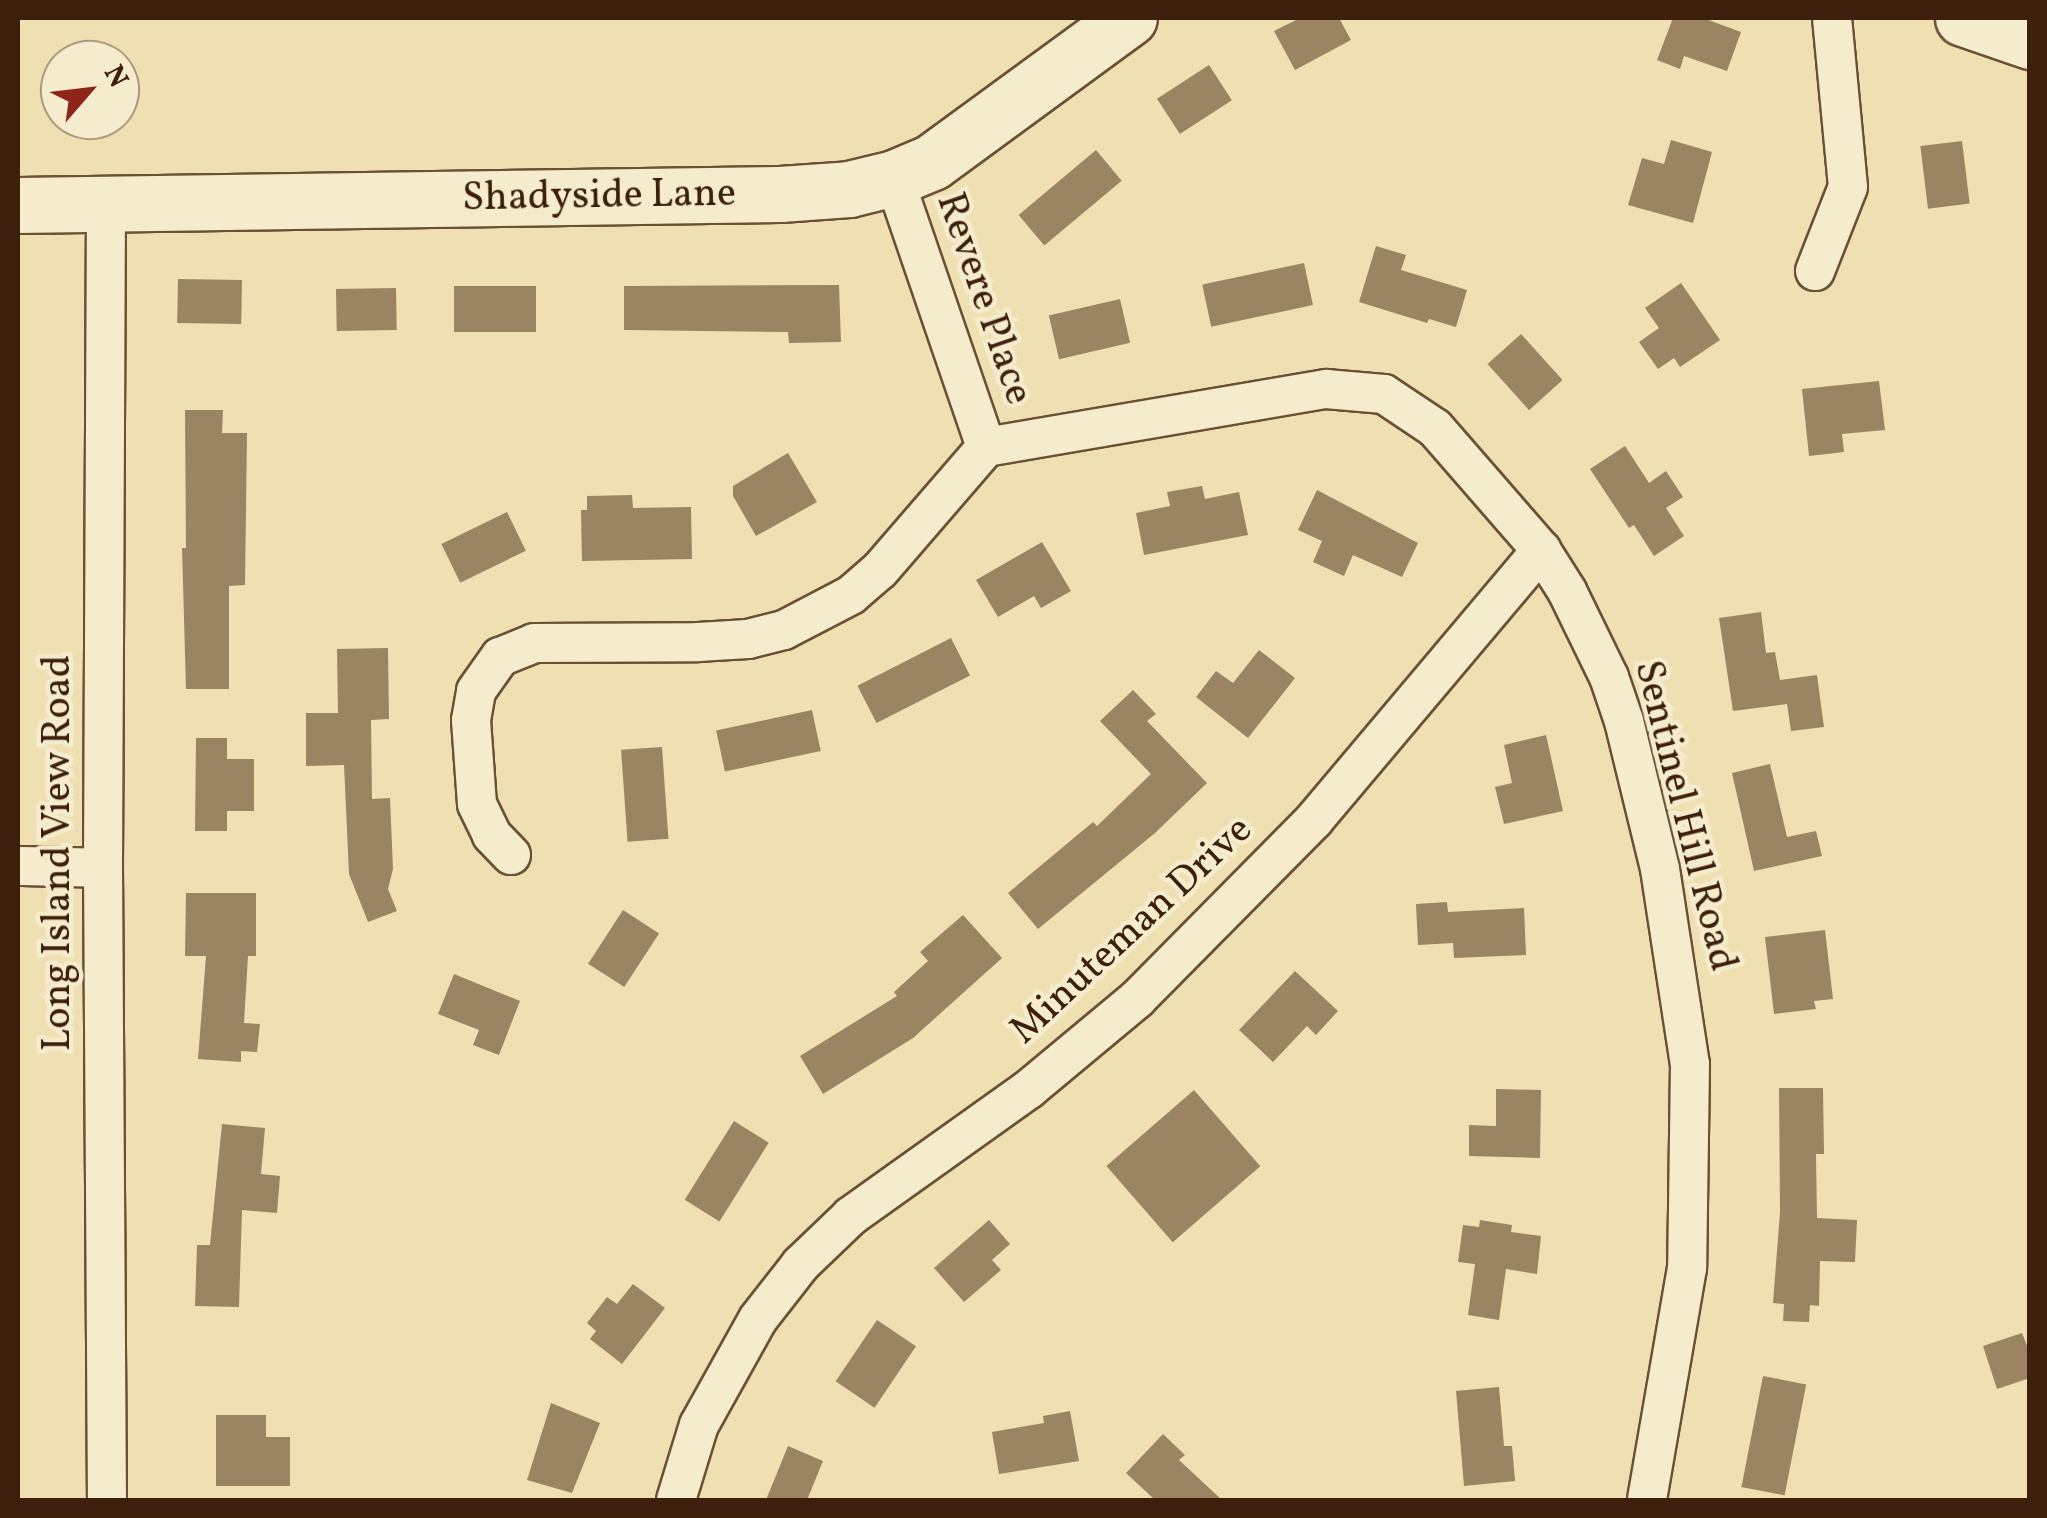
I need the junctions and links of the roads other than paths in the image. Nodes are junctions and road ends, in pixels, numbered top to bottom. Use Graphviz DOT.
graph roads {
  1 [pos="1129,18"];
  2 [pos="1832,18"];
  3 [pos="1963,18"];
  4 [pos="2030,41"];
  5 [pos="894,178"];
  6 [pos="18,205"];
  7 [pos="106,205"];
  8 [pos="1816,270"];
  9 [pos="986,446"];
  10 [pos="1541,550"];
  11 [pos="511,855"];
  12 [pos="18,866"];
  13 [pos="102,868"];
  14 [pos="107,1500"];
  15 [pos="676,1500"];
  16 [pos="1647,1500"];
  1 -- 5 [label="street, Shadyside Lane"];
  2 -- 8 [label="street"];
  3 -- 4 [label="street"];
  5 -- 7 [label="street, Shadyside Lane"];
  5 -- 9 [label="street, Revere Place"];
  6 -- 7 [label="street, Shadyside Lane"];
  7 -- 13 [label="street, Long Island View Road"];
  9 -- 10 [label="street, Sentinel Hill Road"];
  9 -- 11 [label="street, Revere Place"];
  10 -- 15 [label="street, Minuteman Drive"];
  10 -- 16 [label="street, Sentinel Hill Road"];
  12 -- 13 [label="street"];
  13 -- 14 [label="street, Long Island View Road"];
}
